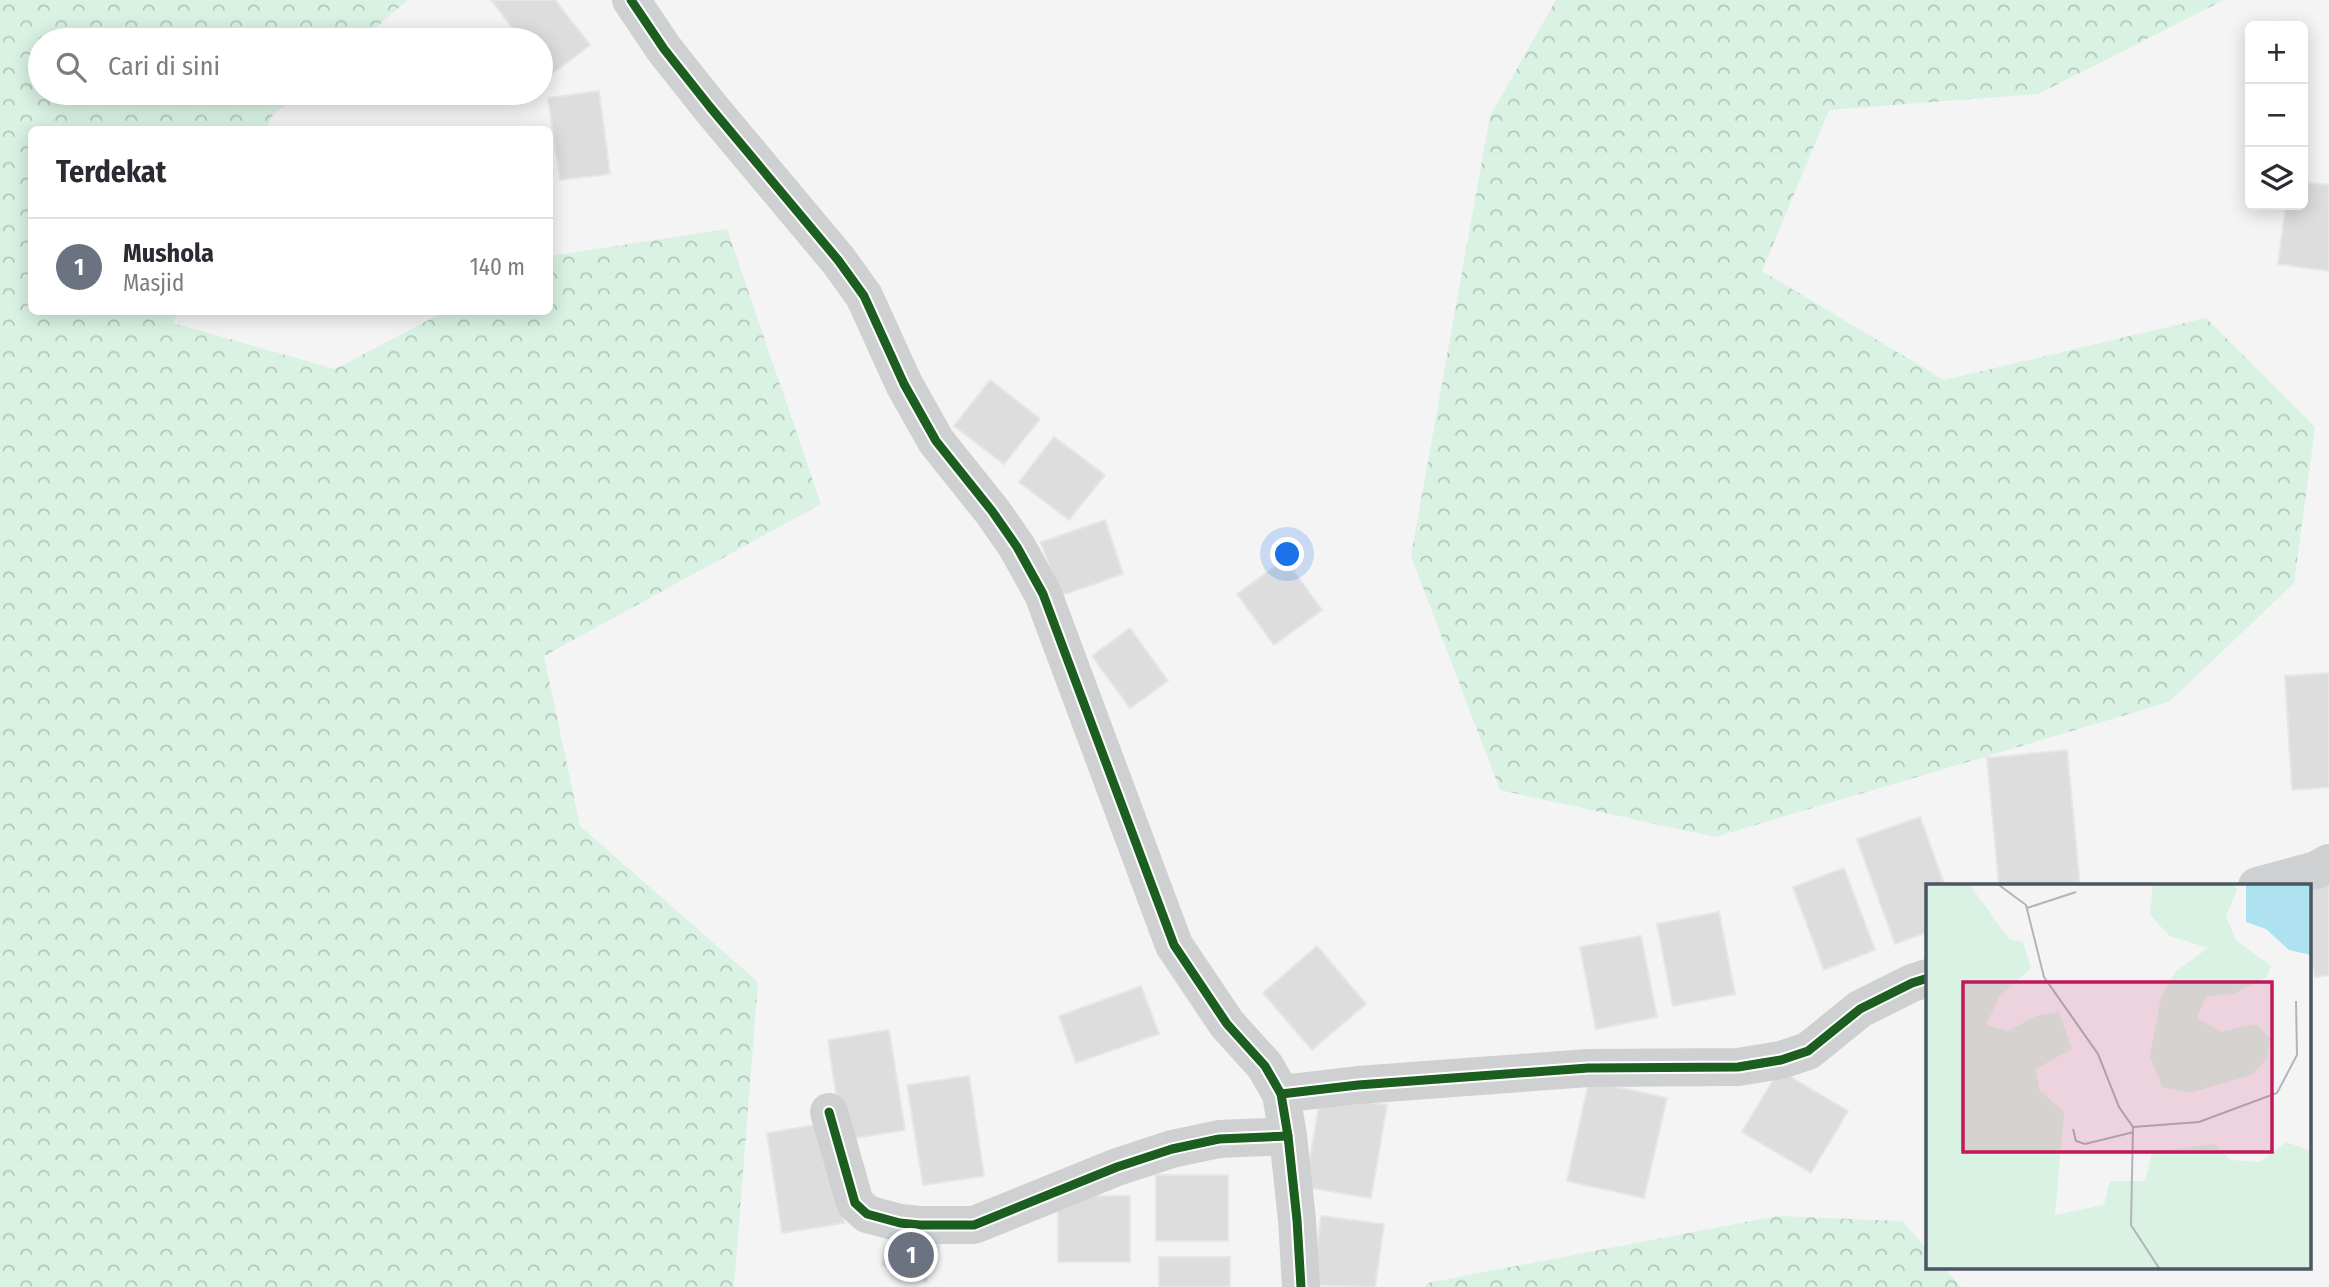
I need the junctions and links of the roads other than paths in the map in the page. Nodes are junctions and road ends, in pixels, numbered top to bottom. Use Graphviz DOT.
graph roads {
  1 [pos="631,0"];
  2 [pos="2329,863"];
  3 [pos="2264,884"];
  4 [pos="1926,979"];
  5 [pos="1281,1094"];
  6 [pos="829,1112"];
  7 [pos="1288,1136"];
  8 [pos="1301,1287"];
  1 -- 5 [label="street"];
  2 -- 3 [label="street"];
  4 -- 5 [label="street"];
  5 -- 7 [label="street"];
  6 -- 7 [label="street"];
  7 -- 8 [label="street"];
}
